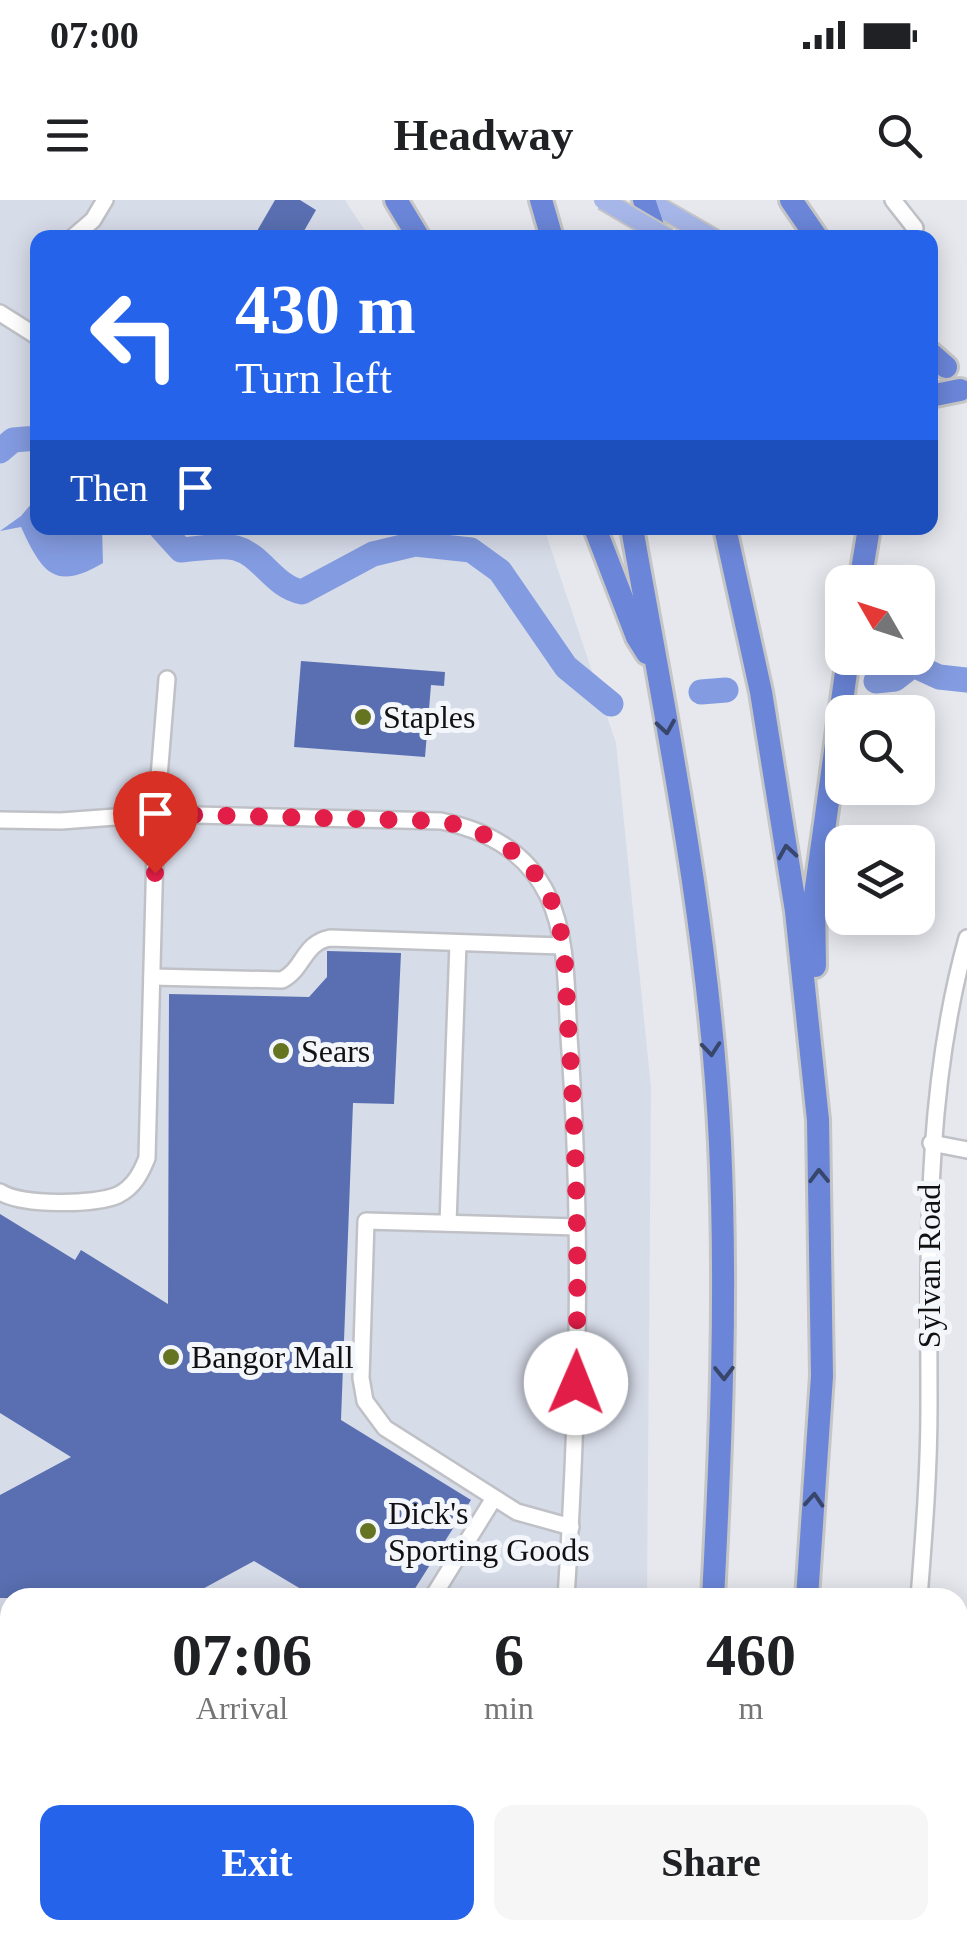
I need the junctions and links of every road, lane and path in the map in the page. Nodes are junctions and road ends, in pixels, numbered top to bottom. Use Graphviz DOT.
graph roads {
  1 [pos="105,200"];
  2 [pos="396,200"];
  3 [pos="540,200"];
  4 [pos="603,200"];
  5 [pos="645,200"];
  6 [pos="791,200"];
  7 [pos="894,200"];
  8 [pos="915,228"];
  9 [pos="81,230"];
  10 [pos="414,230"];
  11 [pos="549,230"];
  12 [pos="654,230"];
  13 [pos="654,230"];
  14 [pos="698,230"];
  15 [pos="812,230"];
  16 [pos="0,313"];
  17 [pos="30,332"];
  18 [pos="938,368"];
  19 [pos="965,389"];
  20 [pos="938,394"];
  21 [pos="598,535"];
  22 [pos="633,535"];
  23 [pos="727,535"];
  24 [pos="869,535"];
  25 [pos="863,565"];
  26 [pos="656,667"];
  27 [pos="846,675"];
  28 [pos="167,678"];
  29 [pos="156,814"];
  30 [pos="0,820"];
  31 [pos="967,938"];
  32 [pos="458,942"];
  33 [pos="562,946"];
  34 [pos="152,977"];
  35 [pos="818,1120"];
  36 [pos="931,1143"];
  37 [pos="967,1150"];
  38 [pos="0,1192"];
  39 [pos="448,1223"];
  40 [pos="577,1227"];
  41 [pos="494,1498"];
  42 [pos="571,1528"];
  43 [pos="438,1588"];
  44 [pos="567,1588"];
  45 [pos="714,1588"];
  46 [pos="808,1588"];
  47 [pos="920,1588"];
  1 -- 9 [label="street"];
  2 -- 10 [label="highway"];
  3 -- 11 [label="highway"];
  4 -- 12 [label="main road, bridge"];
  5 -- 13 [label="highway"];
  5 -- 14 [label="main road"];
  6 -- 15 [label="highway"];
  7 -- 8 [label="street"];
  16 -- 17 [label="street"];
  18 -- 19 [label="main road"];
  19 -- 20 [label="highway"];
  21 -- 26 [label="highway"];
  22 -- 26 [label="highway"];
  35 -- 23 [label="highway, one-way"];
  24 -- 25 [label="highway"];
  26 -- 45 [label="highway, one-way"];
  27 -- 35 [label="highway"];
  28 -- 29 [label="street"];
  29 -- 30 [label="street"];
  29 -- 33 [label="street"];
  29 -- 34 [label="street"];
  31 -- 36 [label="street, Sylvan Road"];
  32 -- 33 [label="street"];
  32 -- 34 [label="street"];
  32 -- 39 [label="street"];
  33 -- 40 [label="street"];
  34 -- 38 [label="street"];
  46 -- 35 [label="highway, one-way"];
  36 -- 37 [label="street"];
  36 -- 47 [label="street, Sylvan Road"];
  39 -- 40 [label="street"];
  39 -- 41 [label="street"];
  40 -- 42 [label="street"];
  41 -- 42 [label="street"];
  41 -- 43 [label="street"];
  42 -- 44 [label="street"];
}
